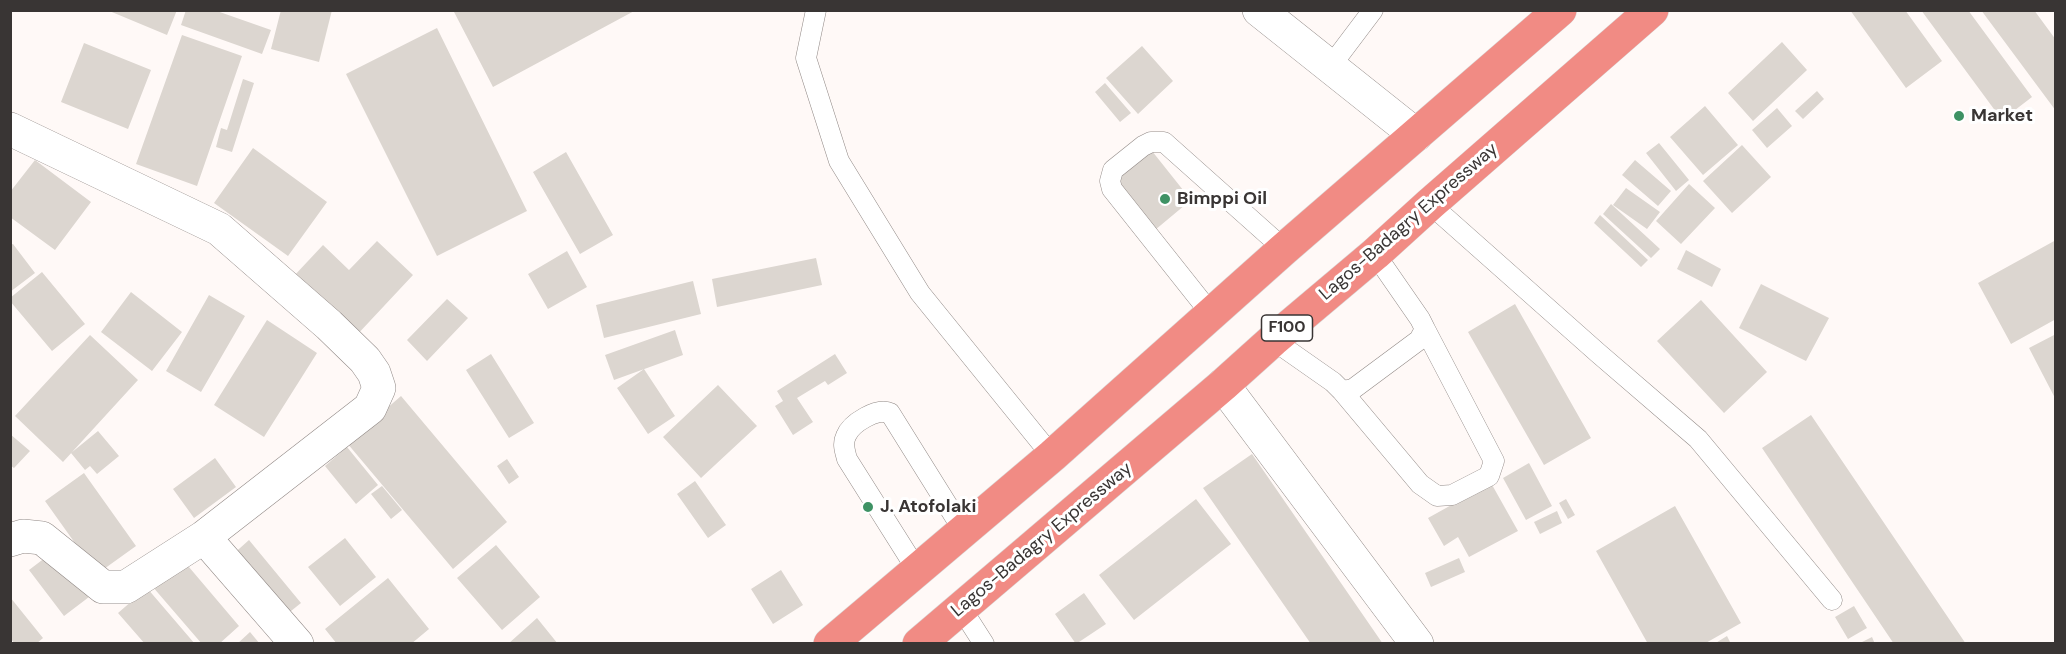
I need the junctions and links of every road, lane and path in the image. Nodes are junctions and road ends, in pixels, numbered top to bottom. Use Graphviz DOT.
graph roads {
  1 [pos="816,10"];
  2 [pos="1259,10"];
  3 [pos="1373,10"];
  4 [pos="1560,10"];
  5 [pos="1653,10"];
  6 [pos="1330,67"];
  7 [pos="10,129"];
  8 [pos="1416,135"];
  9 [pos="1430,204"];
  10 [pos="1284,249"];
  11 [pos="1375,254"];
  12 [pos="1212,315"];
  13 [pos="1425,329"];
  14 [pos="1272,340"];
  15 [pos="1223,386"];
  16 [pos="1342,391"];
  17 [pos="1052,456"];
  18 [pos="963,530"];
  19 [pos="204,537"];
  20 [pos="10,540"];
  21 [pos="917,570"];
  22 [pos="1832,600"];
  23 [pos="961,608"];
  24 [pos="297,644"];
  25 [pos="830,644"];
  26 [pos="919,644"];
  27 [pos="984,644"];
  28 [pos="1417,644"];
  1 -- 17 [label="lane"];
  2 -- 6 [label="street"];
  3 -- 6 [label="lane"];
  4 -- 8 [label="highway"];
  5 -- 9 [label="highway, Lagos-Badagry Expressway / F100"];
  6 -- 8 [label="street"];
  7 -- 19 [label="street"];
  8 -- 10 [label="highway"];
  9 -- 11 [label="highway, Lagos-Badagry Expressway / F100"];
  9 -- 22 [label="lane"];
  10 -- 12 [label="highway"];
  10 -- 12 [label="lane"];
  11 -- 13 [label="lane"];
  11 -- 14 [label="highway, Lagos-Badagry Expressway / F100"];
  12 -- 17 [label="highway"];
  13 -- 16 [label="lane"];
  13 -- 16 [label="lane"];
  14 -- 15 [label="highway, Lagos-Badagry Expressway / F100"];
  14 -- 16 [label="lane"];
  15 -- 23 [label="highway, Lagos-Badagry Expressway / F100"];
  15 -- 28 [label="street"];
  17 -- 18 [label="highway"];
  18 -- 21 [label="highway"];
  18 -- 21 [label="lane"];
  19 -- 20 [label="street"];
  19 -- 24 [label="street"];
  21 -- 25 [label="highway"];
  23 -- 26 [label="highway, Lagos-Badagry Expressway / F100"];
  23 -- 27 [label="lane"];
}
